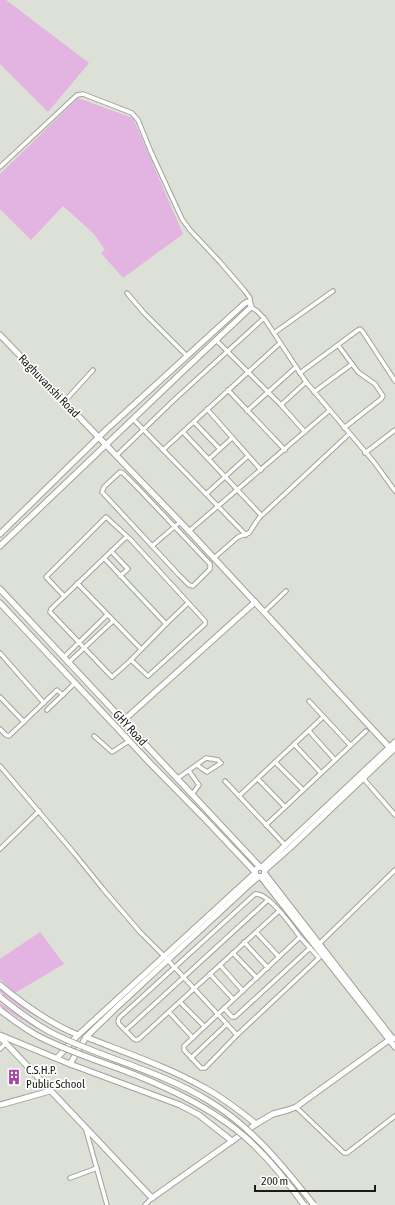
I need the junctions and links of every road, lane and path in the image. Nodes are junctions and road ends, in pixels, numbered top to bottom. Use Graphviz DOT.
graph roads {
  1 [pos="0,167"];
  2 [pos="333,291"];
  3 [pos="127,293"];
  4 [pos="250,305"];
  5 [pos="264,318"];
  6 [pos="274,333"];
  7 [pos="0,335"];
  8 [pos="216,340"];
  9 [pos="280,343"];
  10 [pos="338,345"];
  11 [pos="227,351"];
  12 [pos="186,356"];
  13 [pos="352,364"];
  14 [pos="296,367"];
  15 [pos="93,370"];
  16 [pos="248,372"];
  17 [pos="300,373"];
  18 [pos="395,381"];
  19 [pos="306,382"];
  20 [pos="228,390"];
  21 [pos="267,392"];
  22 [pos="314,392"];
  23 [pos="64,402"];
  24 [pos="281,405"];
  25 [pos="207,409"];
  26 [pos="330,410"];
  27 [pos="247,411"];
  28 [pos="133,419"];
  29 [pos="194,422"];
  30 [pos="344,428"];
  31 [pos="143,430"];
  32 [pos="395,430"];
  33 [pos="183,432"];
  34 [pos="305,432"];
  35 [pos="349,434"];
  36 [pos="98,438"];
  37 [pos="232,438"];
  38 [pos="105,446"];
  39 [pos="220,449"];
  40 [pos="163,450"];
  41 [pos="284,450"];
  42 [pos="365,453"];
  43 [pos="116,456"];
  44 [pos="248,456"];
  45 [pos="209,459"];
  46 [pos="261,470"];
  47 [pos="225,476"];
  48 [pos="238,490"];
  49 [pos="395,491"];
  50 [pos="206,494"];
  51 [pos="218,506"];
  52 [pos="262,515"];
  53 [pos="180,522"];
  54 [pos="175,526"];
  55 [pos="189,531"];
  56 [pos="0,534"];
  57 [pos="246,535"];
  58 [pos="127,537"];
  59 [pos="0,546"];
  60 [pos="152,546"];
  61 [pos="111,551"];
  62 [pos="104,558"];
  63 [pos="214,558"];
  64 [pos="120,576"];
  65 [pos="77,583"];
  66 [pos="0,589"];
  67 [pos="286,591"];
  68 [pos="64,596"];
  69 [pos="255,602"];
  70 [pos="0,603"];
  71 [pos="188,603"];
  72 [pos="264,612"];
  73 [pos="108,615"];
  74 [pos="113,620"];
  75 [pos="166,624"];
  76 [pos="79,643"];
  77 [pos="84,648"];
  78 [pos="141,650"];
  79 [pos="0,653"];
  80 [pos="64,657"];
  81 [pos="130,660"];
  82 [pos="68,663"];
  83 [pos="75,683"];
  84 [pos="63,695"];
  85 [pos="0,697"];
  86 [pos="309,701"];
  87 [pos="44,703"];
  88 [pos="47,710"];
  89 [pos="324,717"];
  90 [pos="124,720"];
  91 [pos="24,722"];
  92 [pos="0,729"];
  93 [pos="309,731"];
  94 [pos="366,731"];
  95 [pos="94,736"];
  96 [pos="129,741"];
  97 [pos="395,742"];
  98 [pos="294,744"];
  99 [pos="350,746"];
  100 [pos="392,747"];
  101 [pos="335,760"];
  102 [pos="276,762"];
  103 [pos="197,765"];
  104 [pos="0,766"];
  105 [pos="189,771"];
  106 [pos="321,773"];
  107 [pos="178,778"];
  108 [pos="363,778"];
  109 [pos="258,779"];
  110 [pos="225,781"];
  111 [pos="303,790"];
  112 [pos="193,793"];
  113 [pos="239,796"];
  114 [pos="285,807"];
  115 [pos="39,811"];
  116 [pos="395,815"];
  117 [pos="266,825"];
  118 [pos="285,845"];
  119 [pos="0,849"];
  120 [pos="395,870"];
  121 [pos="260,872"];
  122 [pos="268,900"];
  123 [pos="279,911"];
  124 [pos="256,932"];
  125 [pos="300,937"];
  126 [pos="244,942"];
  127 [pos="320,943"];
  128 [pos="310,948"];
  129 [pos="233,953"];
  130 [pos="166,958"];
  131 [pos="279,958"];
  132 [pos="220,965"];
  133 [pos="175,967"];
  134 [pos="268,968"];
  135 [pos="210,974"];
  136 [pos="184,977"];
  137 [pos="257,978"];
  138 [pos="0,985"];
  139 [pos="194,989"];
  140 [pos="243,991"];
  141 [pos="0,997"];
  142 [pos="233,999"];
  143 [pos="180,1002"];
  144 [pos="224,1008"];
  145 [pos="0,1010"];
  146 [pos="169,1012"];
  147 [pos="218,1014"];
  148 [pos="227,1024"];
  149 [pos="204,1026"];
  150 [pos="126,1030"];
  151 [pos="78,1035"];
  152 [pos="0,1036"];
  153 [pos="237,1036"];
  154 [pos="86,1037"];
  155 [pos="193,1038"];
  156 [pos="393,1039"];
  157 [pos="6,1044"];
  158 [pos="395,1047"];
  159 [pos="0,1049"];
  160 [pos="57,1058"];
  161 [pos="191,1058"];
  162 [pos="70,1064"];
  163 [pos="50,1091"];
  164 [pos="0,1105"];
  165 [pos="296,1107"];
  166 [pos="395,1116"];
  167 [pos="256,1124"];
  168 [pos="86,1129"];
  169 [pos="232,1141"];
  170 [pos="97,1168"];
  171 [pos="70,1178"];
  172 [pos="152,1198"];
  173 [pos="108,1205"];
  174 [pos="146,1205"];
  175 [pos="304,1205"];
  176 [pos="314,1205"];
  1 -- 4 [label="street"];
  2 -- 6 [label="street"];
  3 -- 12 [label="street"];
  4 -- 5 [label="street"];
  4 -- 8 [label="street"];
  4 -- 12 [label="street"];
  5 -- 6 [label="street"];
  5 -- 11 [label="street"];
  6 -- 9 [label="street"];
  7 -- 23 [label="street, Raghuvanshi Road"];
  8 -- 11 [label="street"];
  8 -- 28 [label="street"];
  9 -- 14 [label="street"];
  9 -- 16 [label="street"];
  10 -- 13 [label="street"];
  10 -- 17 [label="street"];
  10 -- 18 [label="street"];
  11 -- 16 [label="street"];
  11 -- 31 [label="street"];
  12 -- 36 [label="street"];
  13 -- 22 [label="street"];
  13 -- 30 [label="street"];
  14 -- 17 [label="street"];
  14 -- 21 [label="street"];
  15 -- 23 [label="street"];
  16 -- 20 [label="street"];
  16 -- 21 [label="street"];
  17 -- 19 [label="street"];
  19 -- 22 [label="street"];
  19 -- 24 [label="street"];
  20 -- 25 [label="street"];
  20 -- 27 [label="street"];
  21 -- 24 [label="street"];
  21 -- 27 [label="street"];
  22 -- 26 [label="street"];
  23 -- 36 [label="street, Raghuvanshi Road"];
  24 -- 34 [label="street"];
  25 -- 29 [label="street"];
  25 -- 37 [label="street"];
  26 -- 30 [label="street"];
  26 -- 34 [label="street"];
  27 -- 41 [label="street"];
  28 -- 31 [label="street"];
  28 -- 38 [label="street"];
  29 -- 33 [label="street"];
  29 -- 39 [label="street"];
  30 -- 35 [label="street"];
  31 -- 40 [label="street"];
  31 -- 43 [label="street"];
  32 -- 42 [label="street"];
  33 -- 40 [label="street"];
  33 -- 45 [label="street"];
  34 -- 41 [label="street"];
  35 -- 42 [label="street"];
  35 -- 52 [label="street"];
  36 -- 38 [label="street, Raghuvanshi Road"];
  36 -- 56 [label="street"];
  37 -- 39 [label="street"];
  37 -- 44 [label="street"];
  38 -- 43 [label="street, Raghuvanshi Road"];
  38 -- 59 [label="street"];
  39 -- 45 [label="street"];
  40 -- 50 [label="street"];
  41 -- 46 [label="street"];
  42 -- 49 [label="street"];
  43 -- 53 [label="street, Raghuvanshi Road"];
  44 -- 46 [label="street"];
  44 -- 47 [label="street"];
  45 -- 47 [label="street"];
  46 -- 48 [label="street"];
  47 -- 48 [label="street"];
  47 -- 50 [label="street"];
  48 -- 51 [label="street"];
  48 -- 52 [label="street"];
  50 -- 51 [label="street"];
  51 -- 55 [label="street"];
  51 -- 57 [label="street"];
  52 -- 57 [label="street"];
  53 -- 54 [label="street"];
  53 -- 55 [label="street, Raghuvanshi Road"];
  54 -- 60 [label="street"];
  54 -- 60 [label="street"];
  54 -- 60 [label="street"];
  55 -- 63 [label="street, Raghuvanshi Road"];
  57 -- 63 [label="street"];
  58 -- 61 [label="street"];
  58 -- 68 [label="street"];
  58 -- 71 [label="street"];
  61 -- 62 [label="street"];
  61 -- 64 [label="street"];
  62 -- 64 [label="street"];
  62 -- 65 [label="street"];
  63 -- 69 [label="street, Raghuvanshi Road"];
  64 -- 75 [label="street"];
  65 -- 68 [label="street"];
  65 -- 73 [label="street"];
  66 -- 80 [label="street, GHY Road"];
  67 -- 72 [label="street"];
  68 -- 76 [label="street"];
  69 -- 72 [label="street, Raghuvanshi Road"];
  69 -- 90 [label="street"];
  70 -- 83 [label="street, GHY Road"];
  71 -- 75 [label="street"];
  71 -- 81 [label="street"];
  72 -- 100 [label="street, Raghuvanshi Road"];
  73 -- 74 [label="street"];
  73 -- 76 [label="street"];
  74 -- 77 [label="street"];
  74 -- 78 [label="street"];
  75 -- 78 [label="street"];
  76 -- 77 [label="street"];
  76 -- 80 [label="street"];
  77 -- 81 [label="street"];
  77 -- 82 [label="street"];
  78 -- 81 [label="street"];
  79 -- 87 [label="street"];
  80 -- 82 [label="street, GHY Road"];
  82 -- 90 [label="street, GHY Road"];
  83 -- 84 [label="street"];
  83 -- 96 [label="street, GHY Road"];
  84 -- 87 [label="street"];
  84 -- 88 [label="street"];
  85 -- 91 [label="street"];
  86 -- 89 [label="street"];
  87 -- 91 [label="street"];
  89 -- 93 [label="street"];
  89 -- 99 [label="street"];
  90 -- 107 [label="street, GHY Road"];
  91 -- 92 [label="street"];
  93 -- 98 [label="street"];
  93 -- 101 [label="street"];
  94 -- 99 [label="street"];
  95 -- 96 [label="street"];
  96 -- 121 [label="street, GHY Road"];
  97 -- 100 [label="street"];
  98 -- 102 [label="street"];
  98 -- 106 [label="street"];
  99 -- 101 [label="street"];
  100 -- 108 [label="street"];
  100 -- 118 [label="street"];
  101 -- 106 [label="street"];
  102 -- 109 [label="street"];
  102 -- 111 [label="street"];
  103 -- 103 [label="street"];
  103 -- 105 [label="street"];
  104 -- 115 [label="street"];
  105 -- 107 [label="street"];
  105 -- 112 [label="street"];
  106 -- 111 [label="street"];
  107 -- 112 [label="street, GHY Road"];
  108 -- 116 [label="street"];
  108 -- 121 [label="street"];
  109 -- 113 [label="street"];
  109 -- 114 [label="street"];
  110 -- 113 [label="street"];
  111 -- 114 [label="street"];
  112 -- 121 [label="street, GHY Road"];
  113 -- 117 [label="street"];
  114 -- 117 [label="street"];
  115 -- 119 [label="street"];
  115 -- 130 [label="street"];
  117 -- 118 [label="street"];
  118 -- 121 [label="street"];
  120 -- 127 [label="street"];
  121 -- 127 [label="street"];
  121 -- 130 [label="street"];
  121 -- 156 [label="street"];
  122 -- 123 [label="street"];
  122 -- 133 [label="street"];
  122 -- 136 [label="street"];
  123 -- 124 [label="street"];
  123 -- 125 [label="street"];
  124 -- 126 [label="street"];
  124 -- 131 [label="street"];
  125 -- 128 [label="street"];
  125 -- 131 [label="street"];
  126 -- 129 [label="street"];
  126 -- 134 [label="street"];
  127 -- 156 [label="street"];
  128 -- 144 [label="street"];
  128 -- 153 [label="street"];
  129 -- 132 [label="street"];
  129 -- 137 [label="street"];
  130 -- 133 [label="street"];
  130 -- 151 [label="street"];
  130 -- 154 [label="street"];
  131 -- 134 [label="street"];
  132 -- 135 [label="street"];
  132 -- 140 [label="street"];
  133 -- 136 [label="street"];
  133 -- 150 [label="street"];
  134 -- 137 [label="street"];
  135 -- 139 [label="street"];
  135 -- 142 [label="street"];
  136 -- 139 [label="street"];
  136 -- 150 [label="street"];
  137 -- 140 [label="street"];
  138 -- 151 [label="street"];
  139 -- 143 [label="street"];
  139 -- 147 [label="street"];
  140 -- 142 [label="street"];
  141 -- 176 [label="street, bridge"];
  142 -- 144 [label="street"];
  143 -- 146 [label="street"];
  143 -- 149 [label="street"];
  144 -- 147 [label="street"];
  145 -- 175 [label="street, bridge"];
  146 -- 150 [label="street"];
  146 -- 155 [label="street"];
  147 -- 148 [label="street"];
  147 -- 149 [label="street"];
  148 -- 153 [label="street"];
  148 -- 161 [label="street"];
  149 -- 155 [label="street"];
  151 -- 160 [label="street"];
  152 -- 157 [label="street"];
  152 -- 160 [label="street"];
  153 -- 161 [label="street"];
  154 -- 162 [label="street"];
  154 -- 167 [label="street"];
  155 -- 161 [label="street"];
  156 -- 158 [label="street"];
  156 -- 165 [label="street"];
  157 -- 159 [label="street"];
  157 -- 163 [label="street"];
  160 -- 162 [label="street"];
  162 -- 169 [label="street"];
  163 -- 164 [label="street"];
  163 -- 168 [label="street"];
  165 -- 166 [label="street"];
  165 -- 167 [label="street"];
  167 -- 169 [label="street"];
  168 -- 170 [label="street"];
  168 -- 172 [label="street"];
  169 -- 172 [label="street"];
  170 -- 171 [label="street"];
  170 -- 173 [label="street"];
  172 -- 174 [label="street"];
}
